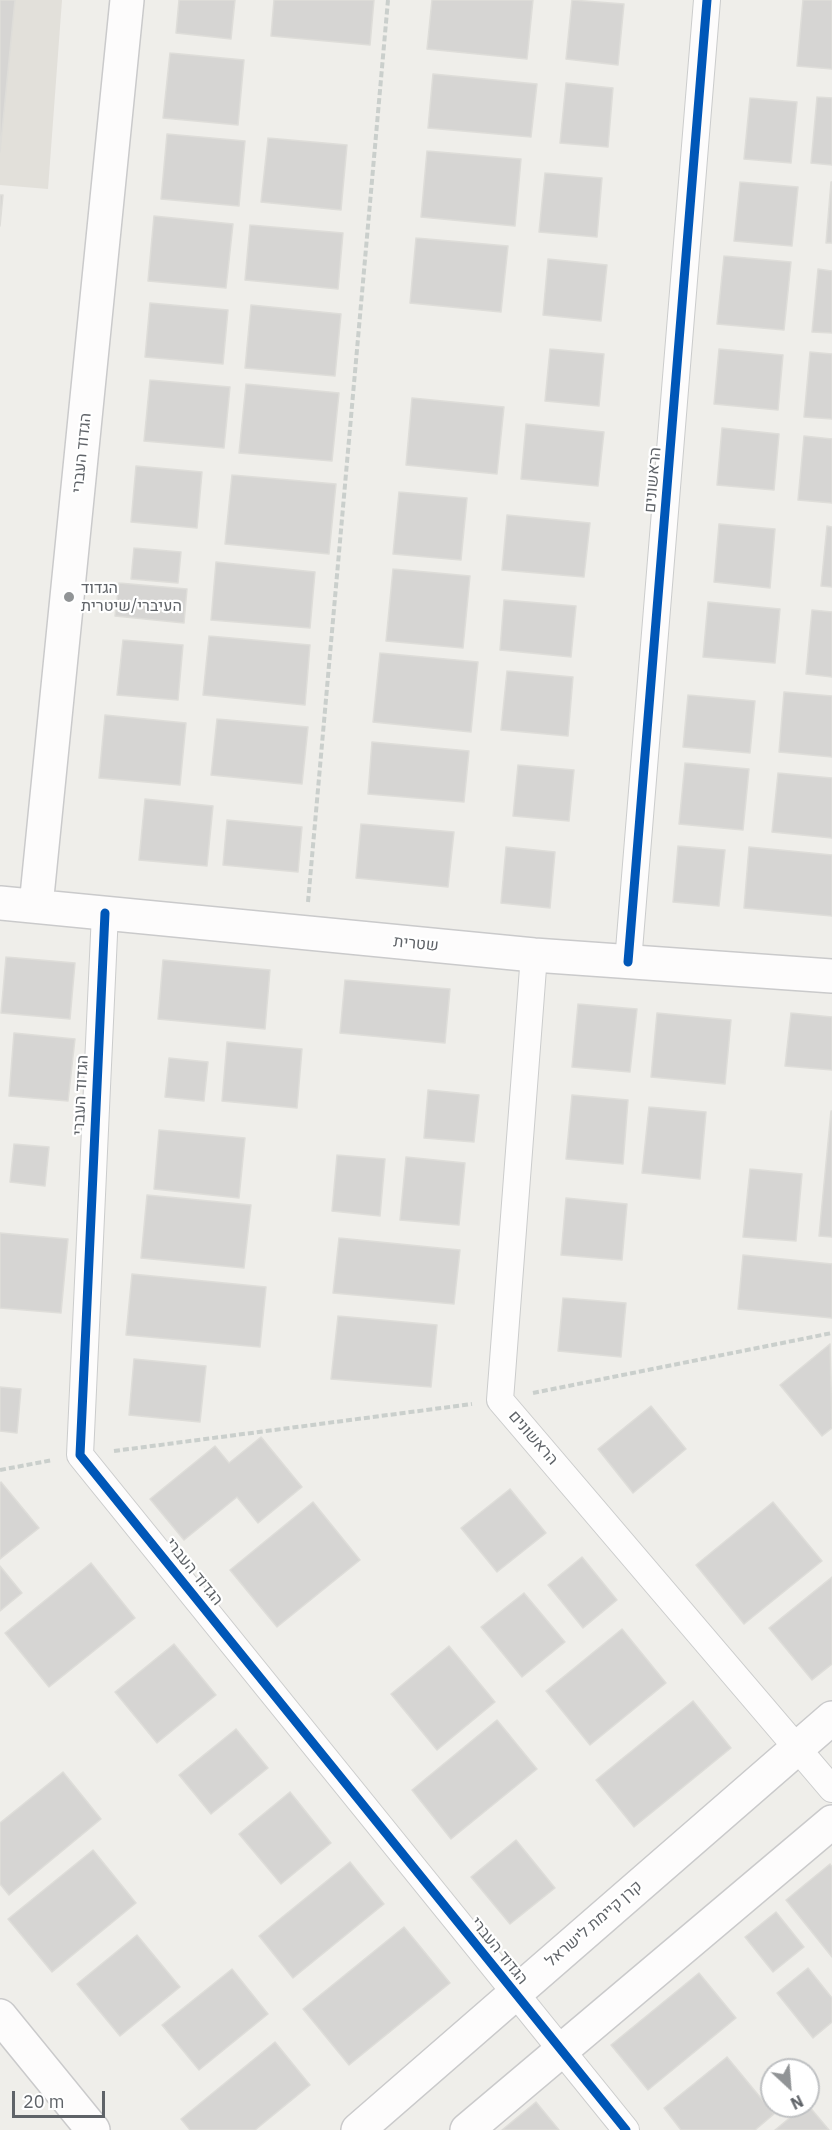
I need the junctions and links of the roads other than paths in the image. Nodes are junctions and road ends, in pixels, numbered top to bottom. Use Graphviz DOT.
graph roads {
  1 [pos="127,0"];
  2 [pos="707,0"];
  3 [pos="0,903"];
  4 [pos="36,906"];
  5 [pos="105,913"];
  6 [pos="534,955"];
  7 [pos="628,962"];
  8 [pos="832,976"];
  9 [pos="832,1719"];
  10 [pos="798,1747"];
  11 [pos="832,1789"];
  12 [pos="832,1822"];
  13 [pos="514,1994"];
  14 [pos="0,2016"];
  15 [pos="561,2053"];
  16 [pos="93,2130"];
  17 [pos="358,2130"];
  18 [pos="467,2130"];
  19 [pos="626,2130"];
  1 -- 4 [label="street, הגדוד העברי"];
  2 -- 7 [label="street, הראשונים"];
  3 -- 4 [label="street, שטרית"];
  4 -- 5 [label="street, שטרית"];
  5 -- 6 [label="street, שטרית"];
  5 -- 13 [label="street, הגדוד העברי"];
  6 -- 7 [label="street, שטרית"];
  6 -- 10 [label="street, הראשונים"];
  7 -- 8 [label="street, שטרית"];
  9 -- 10 [label="street, קרן קיימת לישראל"];
  10 -- 11 [label="street, הראשונים"];
  10 -- 13 [label="street, קרן קיימת לישראל"];
  12 -- 15 [label="street"];
  13 -- 15 [label="street, הגדוד העברי"];
  13 -- 17 [label="street, קרן קיימת לישראל"];
  14 -- 16 [label="street"];
  15 -- 18 [label="street"];
  15 -- 19 [label="street, הגדוד העברי"];
}
